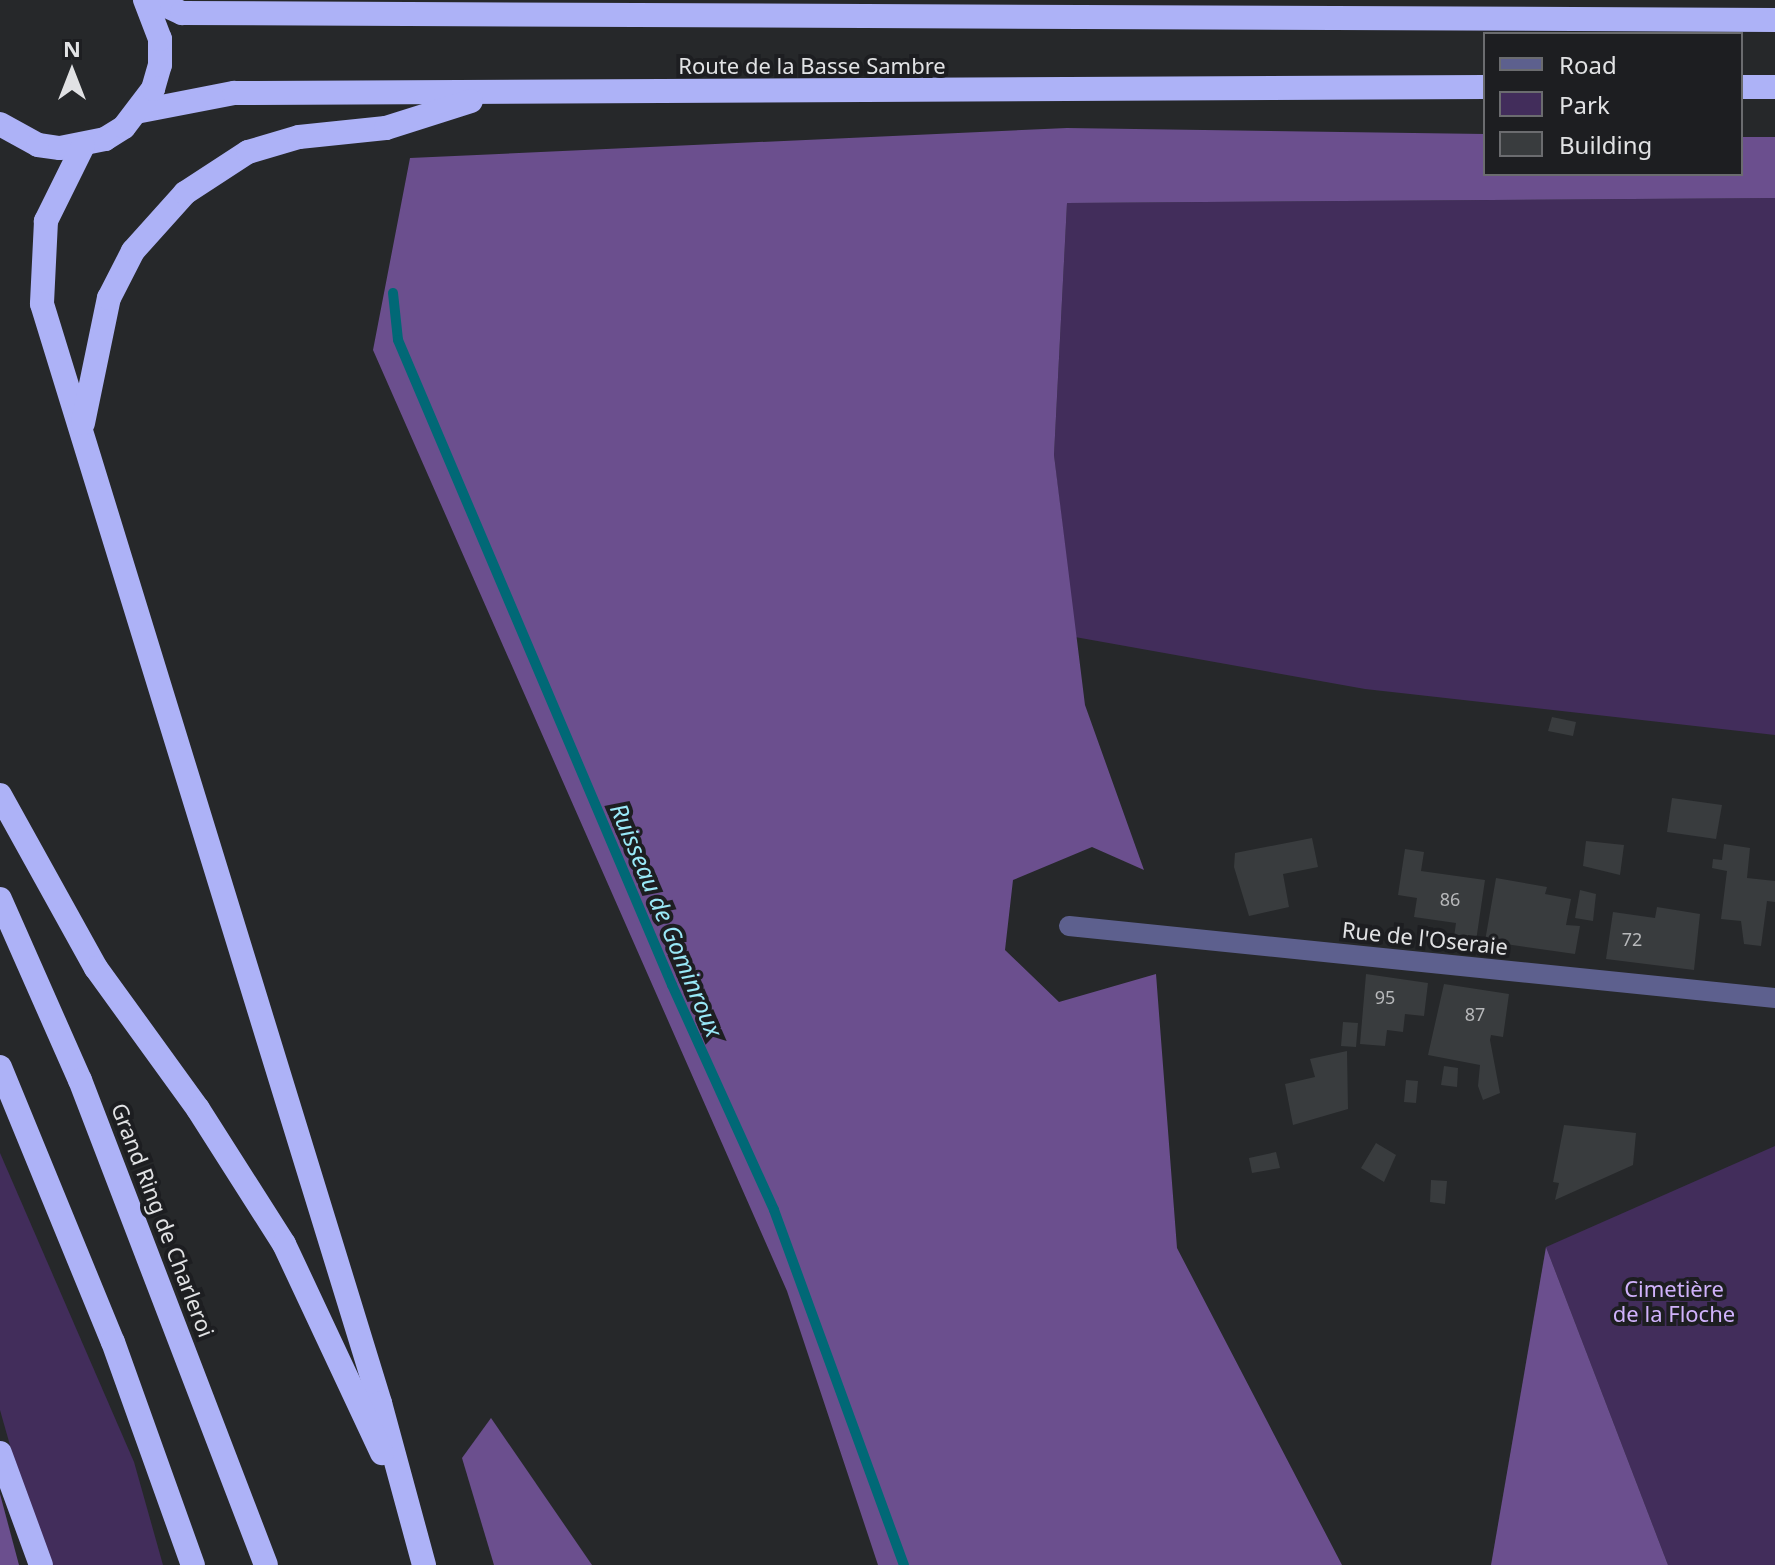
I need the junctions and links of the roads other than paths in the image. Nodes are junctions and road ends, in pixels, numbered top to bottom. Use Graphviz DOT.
graph roads {
  1 [pos="145,0"];
  2 [pos="154,0"];
  3 [pos="419,0"];
  4 [pos="471,13"];
  5 [pos="1775,20"];
  6 [pos="1483,87"];
  7 [pos="1743,87"];
  8 [pos="1775,87"];
  9 [pos="492,94"];
  10 [pos="141,111"];
  11 [pos="0,124"];
  12 [pos="83,146"];
  13 [pos="83,425"];
  14 [pos="0,795"];
  15 [pos="0,899"];
  16 [pos="1069,926"];
  17 [pos="1775,998"];
  18 [pos="0,1067"];
  19 [pos="0,1453"];
  20 [pos="408,1510"];
  21 [pos="41,1565"];
  22 [pos="193,1565"];
  23 [pos="266,1565"];
  24 [pos="424,1565"];
  1 -- 10 [label="highway"];
  2 -- 4 [label="highway"];
  3 -- 4 [label="highway"];
  4 -- 5 [label="highway"];
  6 -- 9 [label="highway, Route de la Basse Sambre"];
  7 -- 8 [label="highway"];
  9 -- 10 [label="highway, Route de la Basse Sambre"];
  9 -- 13 [label="highway"];
  10 -- 12 [label="highway"];
  11 -- 12 [label="highway"];
  12 -- 13 [label="highway"];
  13 -- 20 [label="highway"];
  14 -- 20 [label="highway"];
  15 -- 23 [label="highway, Grand Ring de Charleroi"];
  16 -- 17 [label="street, Rue de l'Oseraie"];
  18 -- 22 [label="highway"];
  19 -- 21 [label="highway"];
  20 -- 24 [label="highway"];
}
